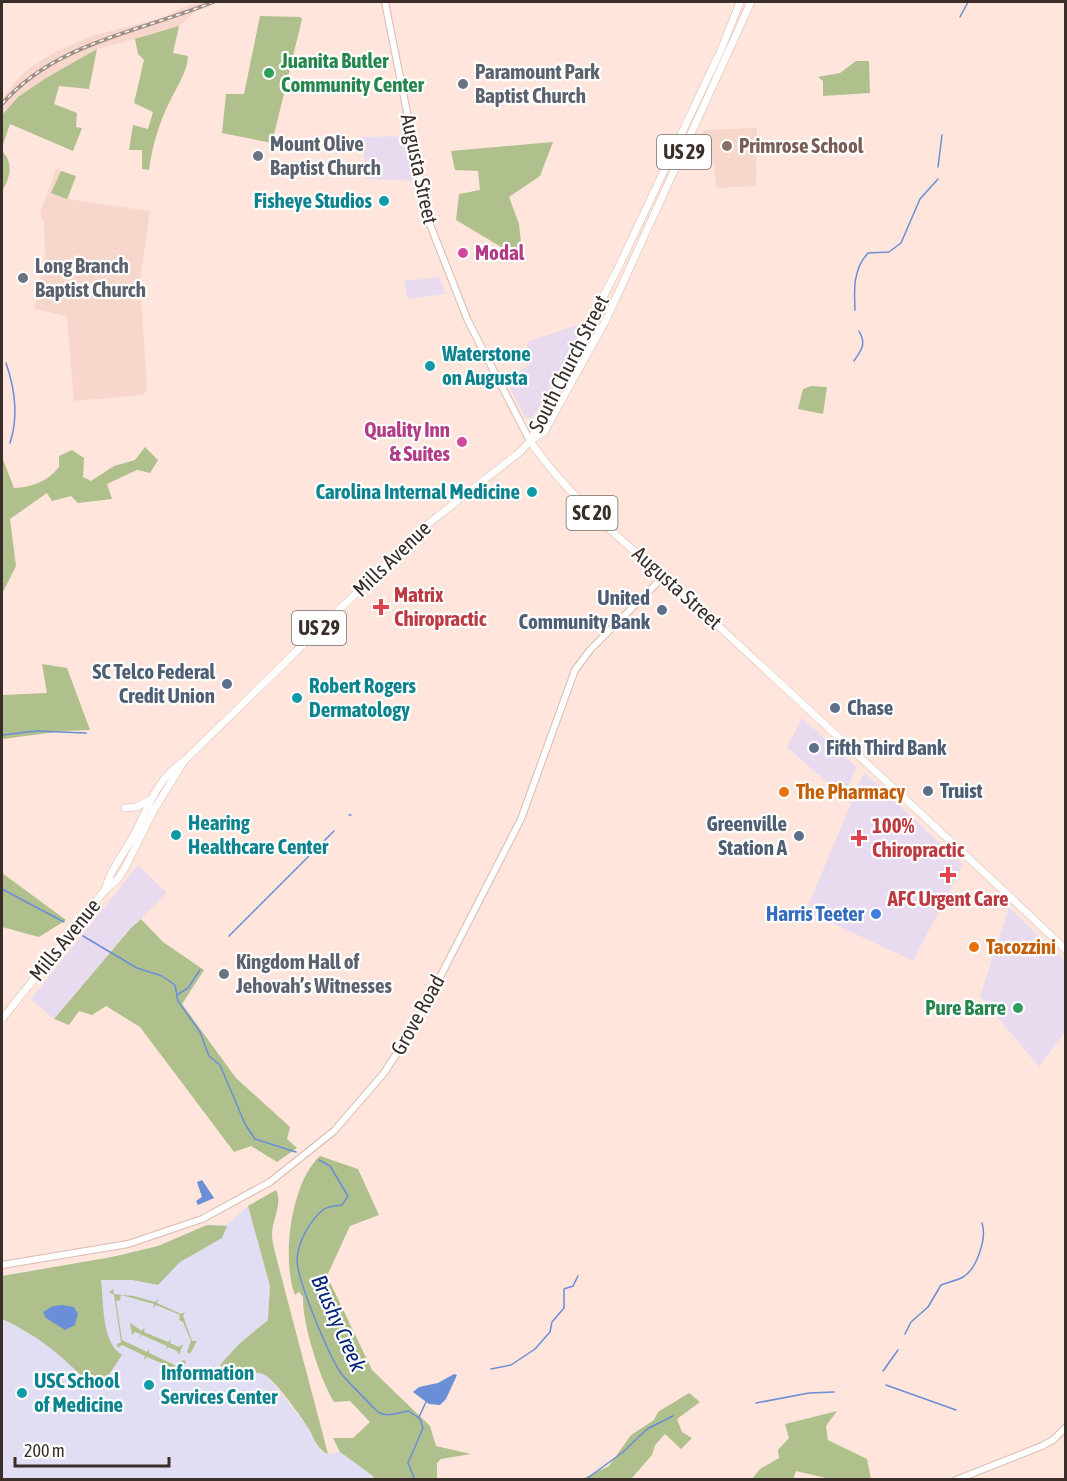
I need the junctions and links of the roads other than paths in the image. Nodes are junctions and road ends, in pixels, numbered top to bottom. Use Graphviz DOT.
graph roads {
  1 [pos="385,2"];
  2 [pos="740,2"];
  3 [pos="752,2"];
  4 [pos="530,441"];
  5 [pos="664,576"];
  6 [pos="184,761"];
  7 [pos="150,800"];
  8 [pos="125,808"];
  9 [pos="105,890"];
  10 [pos="1065,950"];
  11 [pos="2,1019"];
  12 [pos="2,1265"];
  13 [pos="1065,1427"];
  14 [pos="956,1479"];
  1 -- 4 [label="main road, Augusta Street / SC 20"];
  2 -- 4 [label="main road, South Church Street / US 29"];
  3 -- 4 [label="main road, South Church Street / US 29"];
  4 -- 5 [label="main road, Augusta Street / SC 20"];
  4 -- 6 [label="main road, Mills Avenue / US 29"];
  5 -- 10 [label="main road, Augusta Street"];
  5 -- 12 [label="main road, Grove Road"];
  6 -- 7 [label="main road, Mills Avenue / US 29"];
  6 -- 9 [label="main road, Mills Avenue / US 29"];
  7 -- 8 [label="main road"];
  7 -- 9 [label="main road, Mills Avenue / US 29"];
  9 -- 11 [label="main road, Mills Avenue / US 29"];
  13 -- 14 [label="main road"];
}
